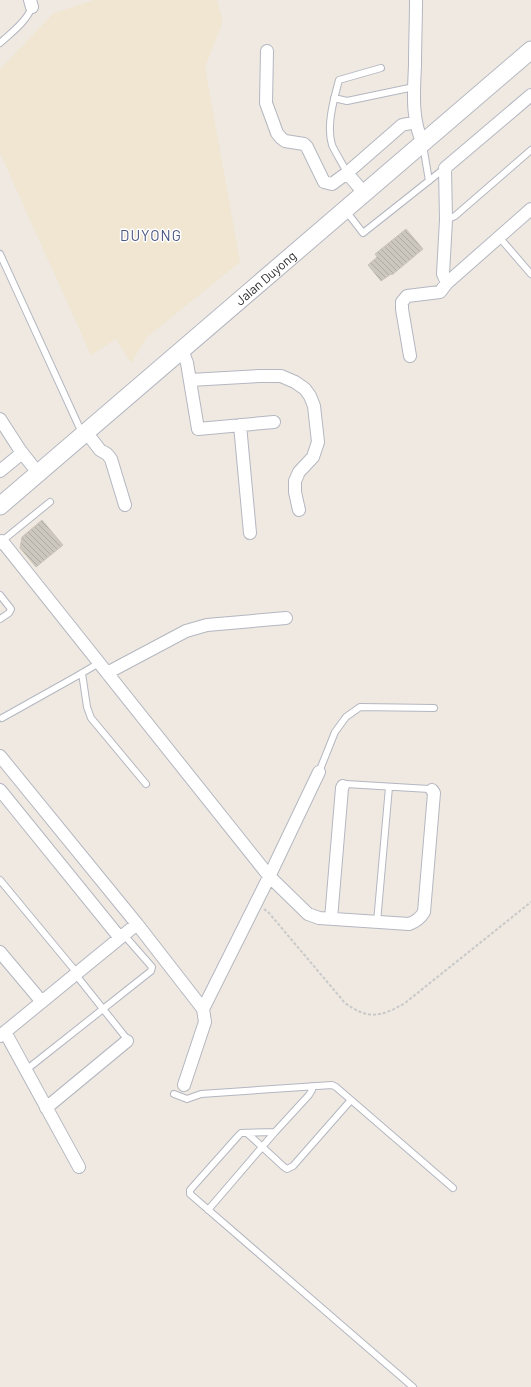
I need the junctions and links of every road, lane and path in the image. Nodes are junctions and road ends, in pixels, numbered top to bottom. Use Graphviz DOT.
graph roads {
  1 [pos="416,0"];
  2 [pos="31,3"];
  3 [pos="0,43"];
  4 [pos="531,50"];
  5 [pos="266,51"];
  6 [pos="381,68"];
  7 [pos="414,87"];
  8 [pos="531,95"];
  9 [pos="334,98"];
  10 [pos="416,122"];
  11 [pos="423,143"];
  12 [pos="531,150"];
  13 [pos="445,168"];
  14 [pos="347,173"];
  15 [pos="429,181"];
  16 [pos="364,193"];
  17 [pos="531,209"];
  18 [pos="345,210"];
  19 [pos="446,220"];
  20 [pos="499,237"];
  21 [pos="0,254"];
  22 [pos="531,274"];
  23 [pos="447,283"];
  24 [pos="182,350"];
  25 [pos="410,356"];
  26 [pos="190,380"];
  27 [pos="0,419"];
  28 [pos="274,422"];
  29 [pos="240,425"];
  30 [pos="85,433"];
  31 [pos="22,453"];
  32 [pos="0,472"];
  33 [pos="38,473"];
  34 [pos="50,502"];
  35 [pos="125,505"];
  36 [pos="0,506"];
  37 [pos="299,510"];
  38 [pos="250,533"];
  39 [pos="1,542"];
  40 [pos="0,595"];
  41 [pos="286,618"];
  42 [pos="0,619"];
  43 [pos="99,663"];
  44 [pos="82,673"];
  45 [pos="107,673"];
  46 [pos="434,708"];
  47 [pos="2,718"];
  48 [pos="0,756"];
  49 [pos="318,772"];
  50 [pos="146,784"];
  51 [pos="343,786"];
  52 [pos="389,787"];
  53 [pos="0,790"];
  54 [pos="432,790"];
  55 [pos="268,879"];
  56 [pos="0,880"];
  57 [pos="258,899"];
  58 [pos="531,902"];
  59 [pos="332,919"];
  60 [pos="377,922"];
  61 [pos="137,924"];
  62 [pos="122,936"];
  63 [pos="0,952"];
  64 [pos="76,974"];
  65 [pos="42,1002"];
  66 [pos="103,1009"];
  67 [pos="203,1009"];
  68 [pos="3,1034"];
  69 [pos="127,1041"];
  70 [pos="26,1070"];
  71 [pos="184,1085"];
  72 [pos="312,1086"];
  73 [pos="174,1094"];
  74 [pos="351,1100"];
  75 [pos="46,1108"];
  76 [pos="275,1132"];
  77 [pos="247,1133"];
  78 [pos="262,1147"];
  79 [pos="79,1167"];
  80 [pos="453,1188"];
  81 [pos="208,1210"];
  82 [pos="413,1387"];
  1 -- 7 [label="street"];
  2 -- 3 [label="lane"];
  4 -- 11 [label="main road, Jalan Duyong"];
  5 -- 14 [label="street"];
  6 -- 9 [label="lane"];
  7 -- 9 [label="lane"];
  7 -- 10 [label="street"];
  8 -- 13 [label="street"];
  9 -- 14 [label="lane"];
  10 -- 11 [label="street"];
  10 -- 14 [label="street"];
  11 -- 15 [label="lane"];
  11 -- 16 [label="main road, Jalan Duyong"];
  12 -- 19 [label="lane"];
  13 -- 15 [label="lane"];
  13 -- 19 [label="street"];
  14 -- 16 [label="street"];
  15 -- 18 [label="lane"];
  16 -- 18 [label="main road, Jalan Duyong"];
  17 -- 20 [label="street"];
  18 -- 24 [label="main road, Jalan Duyong"];
  19 -- 23 [label="street"];
  20 -- 22 [label="lane"];
  20 -- 23 [label="street"];
  21 -- 30 [label="lane"];
  23 -- 25 [label="street"];
  24 -- 26 [label="street"];
  24 -- 30 [label="main road, Jalan Duyong"];
  26 -- 29 [label="street"];
  26 -- 37 [label="street"];
  27 -- 31 [label="street"];
  28 -- 29 [label="street"];
  29 -- 38 [label="street"];
  30 -- 33 [label="main road, Jalan Duyong"];
  30 -- 35 [label="street"];
  31 -- 32 [label="street"];
  31 -- 33 [label="street"];
  33 -- 36 [label="main road, Jalan Duyong"];
  34 -- 39 [label="lane"];
  39 -- 43 [label="street"];
  40 -- 42 [label="lane"];
  41 -- 45 [label="street"];
  43 -- 44 [label="lane"];
  43 -- 45 [label="street"];
  44 -- 47 [label="lane"];
  44 -- 50 [label="lane"];
  45 -- 55 [label="street"];
  46 -- 49 [label="lane"];
  48 -- 61 [label="street"];
  49 -- 55 [label="street"];
  51 -- 52 [label="lane"];
  51 -- 59 [label="street"];
  52 -- 54 [label="lane"];
  52 -- 60 [label="lane"];
  53 -- 62 [label="street"];
  54 -- 60 [label="street"];
  55 -- 57 [label="street"];
  55 -- 59 [label="street"];
  56 -- 64 [label="lane"];
  57 -- 58 [label="path"];
  57 -- 67 [label="street"];
  59 -- 60 [label="street"];
  61 -- 62 [label="street"];
  61 -- 67 [label="street"];
  62 -- 64 [label="street"];
  62 -- 66 [label="lane"];
  63 -- 65 [label="street"];
  64 -- 65 [label="street"];
  64 -- 66 [label="lane"];
  65 -- 68 [label="street"];
  66 -- 69 [label="lane"];
  66 -- 70 [label="lane"];
  67 -- 71 [label="street"];
  68 -- 70 [label="street"];
  69 -- 75 [label="street"];
  70 -- 75 [label="street"];
  72 -- 73 [label="lane"];
  72 -- 74 [label="lane"];
  72 -- 76 [label="lane"];
  74 -- 78 [label="lane"];
  74 -- 80 [label="lane"];
  75 -- 79 [label="street"];
  76 -- 77 [label="lane"];
  76 -- 78 [label="lane"];
  77 -- 78 [label="lane"];
  77 -- 81 [label="lane"];
  78 -- 81 [label="lane"];
  81 -- 82 [label="lane"];
}
